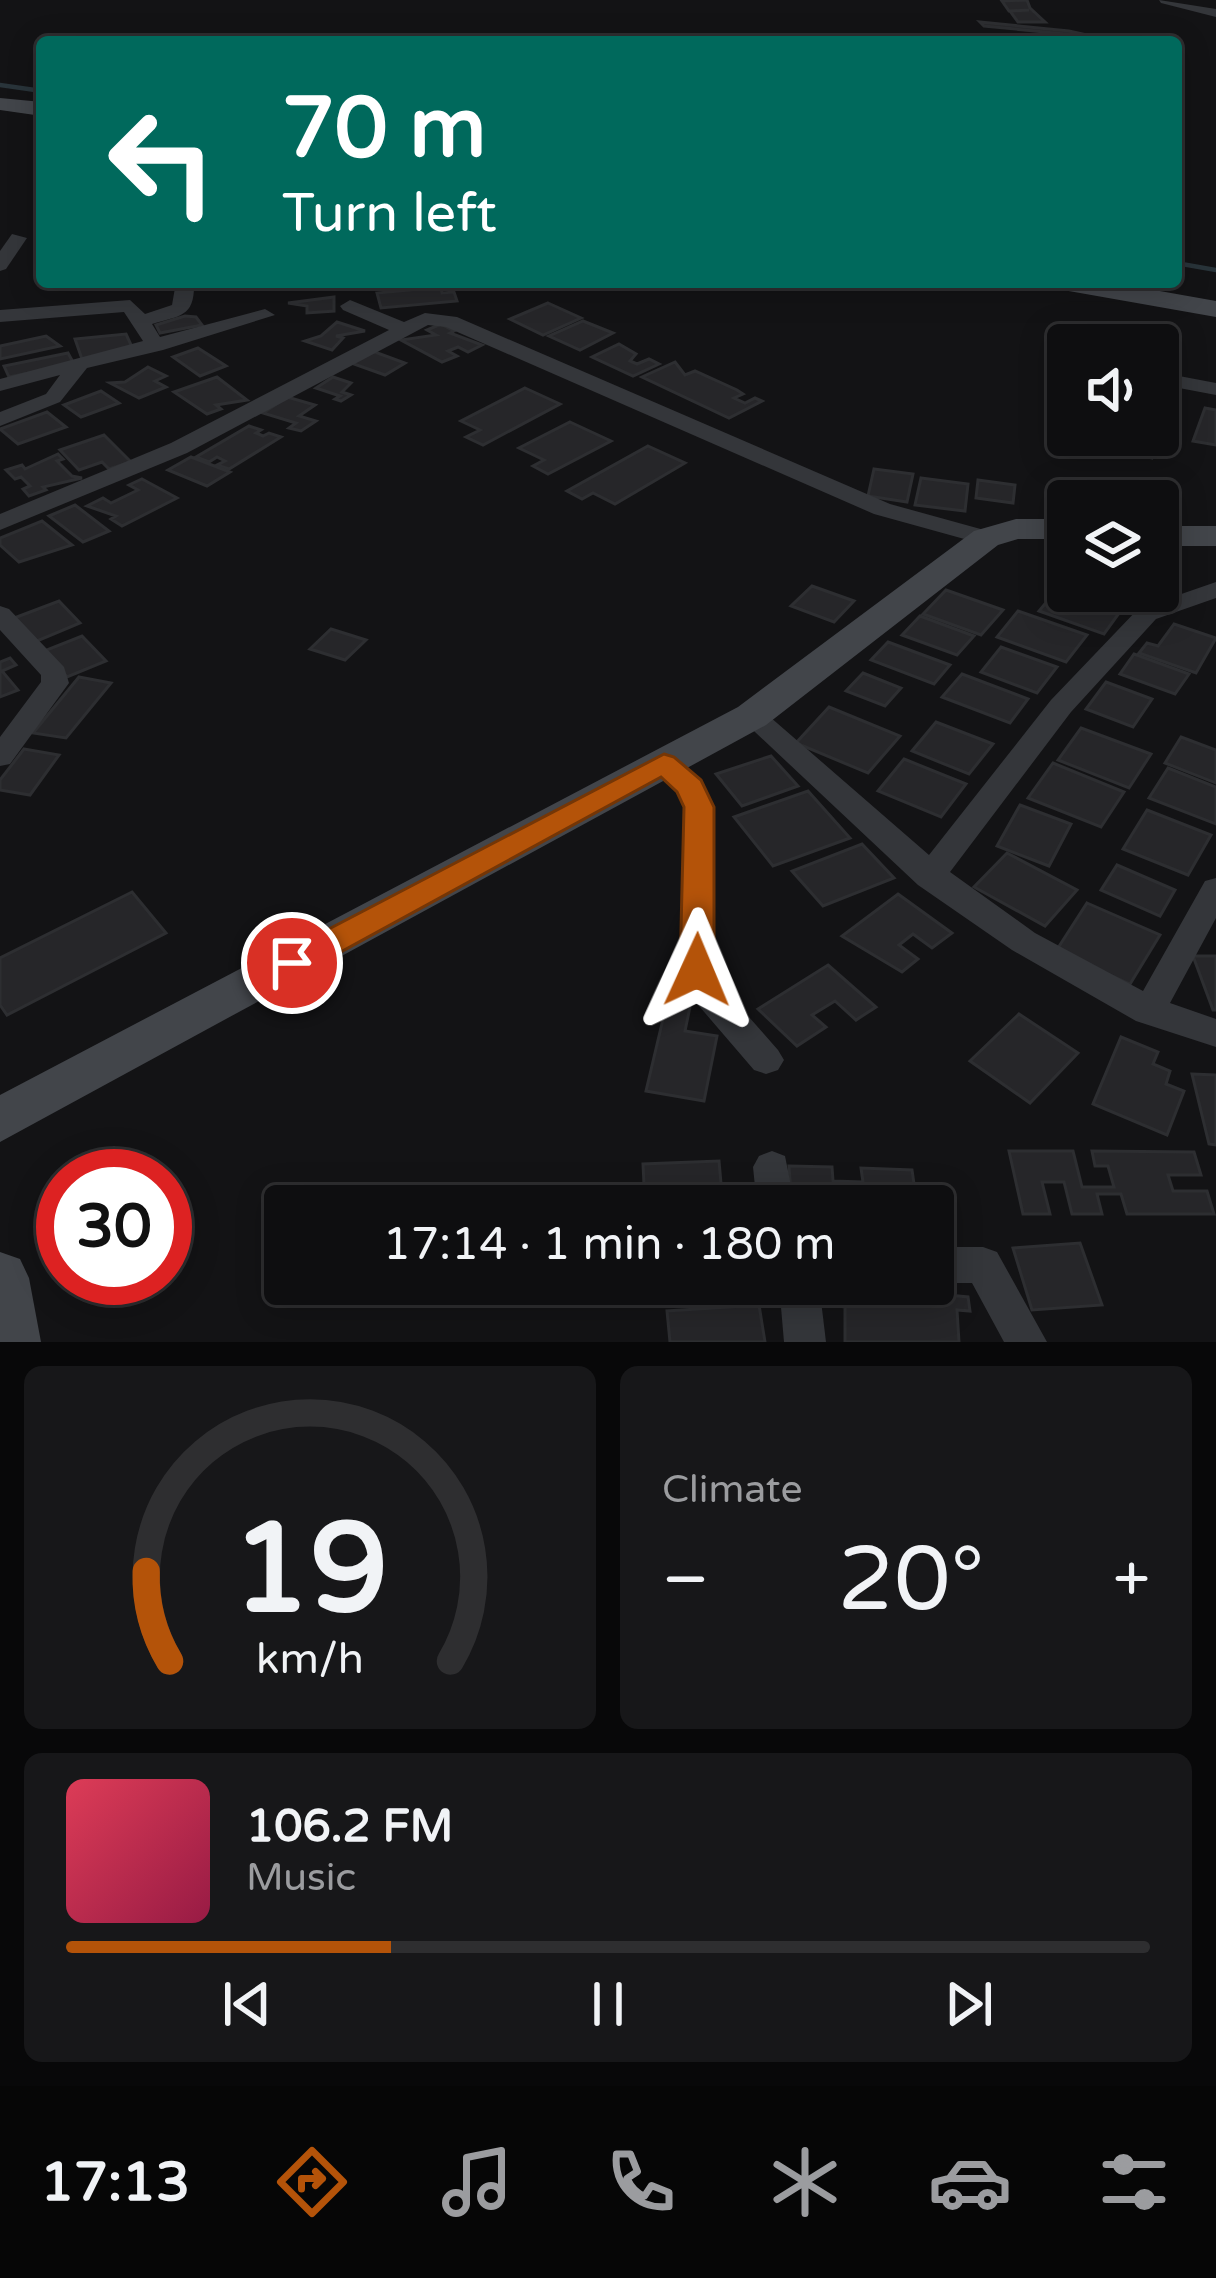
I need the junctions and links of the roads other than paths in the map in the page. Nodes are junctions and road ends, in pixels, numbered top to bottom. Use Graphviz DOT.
graph roads {
  1 [pos="1165,0"];
  2 [pos="1216,13"];
  3 [pos="0,104"];
  4 [pos="36,108"];
  5 [pos="0,114"];
  6 [pos="36,118"];
  7 [pos="18,238"];
  8 [pos="0,265"];
  9 [pos="185,288"];
  10 [pos="1097,288"];
  11 [pos="1162,288"];
  12 [pos="1216,296"];
  13 [pos="350,305"];
  14 [pos="1216,309"];
  15 [pos="265,315"];
  16 [pos="0,316"];
  17 [pos="142,321"];
  18 [pos="401,328"];
  19 [pos="156,346"];
  20 [pos="79,365"];
  21 [pos="1179,382"];
  22 [pos="0,385"];
  23 [pos="1216,389"];
  24 [pos="0,420"];
  25 [pos="0,523"];
  26 [pos="1047,523"];
  27 [pos="1179,536"];
  28 [pos="1216,536"];
  29 [pos="986,538"];
  30 [pos="1216,590"];
  31 [pos="0,614"];
  32 [pos="752,716"];
  33 [pos="0,757"];
  34 [pos="664,764"];
  35 [pos="929,877"];
  36 [pos="1216,889"];
  37 [pos="1148,1012"];
  38 [pos="1216,1034"];
  39 [pos="766,1060"];
  40 [pos="0,1120"];
  41 [pos="772,1167"];
  42 [pos="774,1185"];
  43 [pos="954,1264"];
  44 [pos="0,1278"];
  45 [pos="801,1305"];
  46 [pos="11,1342"];
  47 [pos="805,1342"];
  48 [pos="1026,1342"];
  1 -- 2 [label="street"];
  3 -- 4 [label="street"];
  5 -- 6 [label="street"];
  7 -- 8 [label="street"];
  9 -- 17 [label="street"];
  10 -- 14 [label="street"];
  11 -- 12 [label="street"];
  13 -- 18 [label="street"];
  15 -- 19 [label="street"];
  16 -- 17 [label="street"];
  17 -- 19 [label="street"];
  18 -- 25 [label="street"];
  18 -- 29 [label="street"];
  19 -- 20 [label="street"];
  20 -- 22 [label="street"];
  20 -- 24 [label="street"];
  21 -- 23 [label="street"];
  26 -- 29 [label="street"];
  27 -- 28 [label="street"];
  29 -- 32 [label="street"];
  30 -- 35 [label="street"];
  31 -- 33 [label="street"];
  32 -- 34 [label="street"];
  32 -- 35 [label="street"];
  34 -- 39 [label="street"];
  34 -- 40 [label="street"];
  35 -- 37 [label="street"];
  36 -- 37 [label="street"];
  37 -- 38 [label="street"];
  41 -- 42 [label="street"];
  43 -- 48 [label="street"];
  44 -- 46 [label="street"];
  45 -- 47 [label="street"];
}
